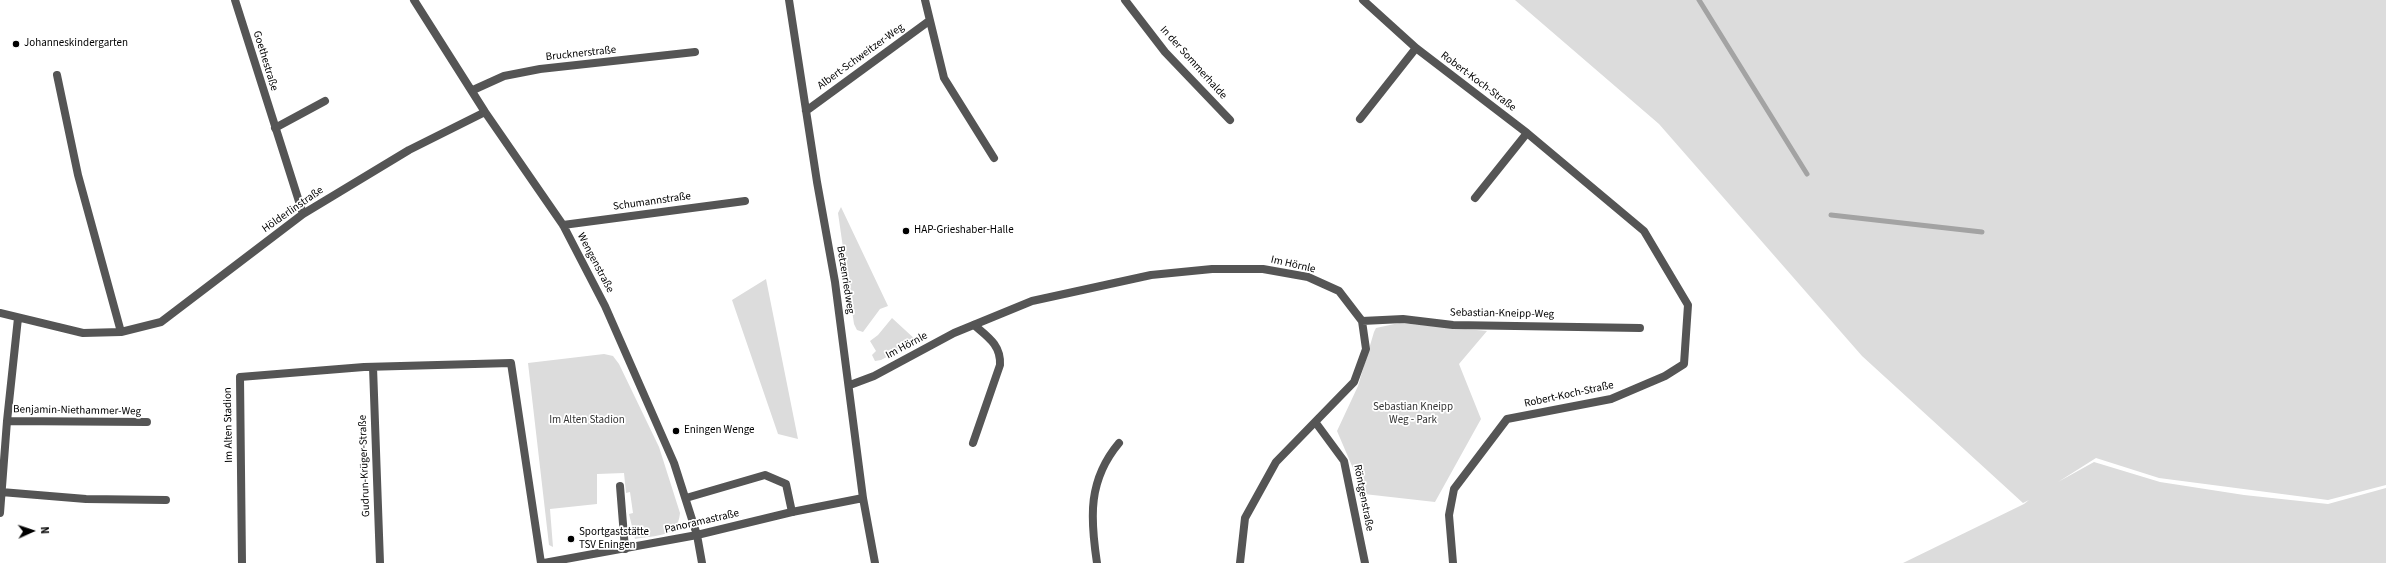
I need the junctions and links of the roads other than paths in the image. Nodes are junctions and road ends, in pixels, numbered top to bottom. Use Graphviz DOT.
graph roads {
  1 [pos="236,0"];
  2 [pos="414,0"];
  3 [pos="789,0"];
  4 [pos="925,0"];
  5 [pos="1125,0"];
  6 [pos="1363,0"];
  7 [pos="929,21"];
  8 [pos="1416,48"];
  9 [pos="695,52"];
  10 [pos="57,76"];
  11 [pos="473,90"];
  12 [pos="325,101"];
  13 [pos="806,111"];
  14 [pos="485,112"];
  15 [pos="1360,119"];
  16 [pos="1230,120"];
  17 [pos="274,128"];
  18 [pos="1527,133"];
  19 [pos="994,158"];
  20 [pos="1475,198"];
  21 [pos="745,201"];
  22 [pos="303,214"];
  23 [pos="563,226"];
  24 [pos="0,312"];
  25 [pos="18,318"];
  26 [pos="1362,321"];
  27 [pos="974,325"];
  28 [pos="1640,328"];
  29 [pos="121,332"];
  30 [pos="372,367"];
  31 [pos="850,386"];
  32 [pos="7,421"];
  33 [pos="147,422"];
  34 [pos="1316,423"];
  35 [pos="973,443"];
  36 [pos="1119,443"];
  37 [pos="620,486"];
  38 [pos="1,492"];
  39 [pos="686,498"];
  40 [pos="863,498"];
  41 [pos="166,500"];
  42 [pos="792,512"];
  43 [pos="0,513"];
  44 [pos="697,535"];
  45 [pos="625,549"];
  46 [pos="242,563"];
  47 [pos="380,563"];
  48 [pos="541,563"];
  49 [pos="544,563"];
  50 [pos="702,563"];
  51 [pos="875,563"];
  52 [pos="1097,563"];
  53 [pos="1240,563"];
  54 [pos="1365,563"];
  55 [pos="1453,563"];
  1 -- 17 [label="street, Goethestraße"];
  2 -- 11 [label="street, Wengenstraße"];
  3 -- 13 [label="street, Betzenriedweg"];
  4 -- 7 [label="street"];
  5 -- 16 [label="street, In der Sommerhalde"];
  6 -- 8 [label="street, Robert-Koch-Straße"];
  7 -- 13 [label="street, Albert-Schweitzer-Weg"];
  7 -- 19 [label="street"];
  8 -- 15 [label="street"];
  8 -- 18 [label="street, Robert-Koch-Straße"];
  9 -- 11 [label="street, Brucknerstraße"];
  10 -- 29 [label="street"];
  11 -- 14 [label="street, Wengenstraße"];
  12 -- 17 [label="street"];
  13 -- 31 [label="street, Betzenriedweg"];
  14 -- 22 [label="street, Hölderlinstraße"];
  14 -- 23 [label="street, Wengenstraße"];
  17 -- 22 [label="street, Goethestraße"];
  18 -- 20 [label="street"];
  18 -- 55 [label="street, Robert-Koch-Straße"];
  21 -- 23 [label="street, Schumannstraße"];
  22 -- 29 [label="street, Hölderlinstraße"];
  23 -- 39 [label="street, Wengenstraße"];
  24 -- 25 [label="street, Hölderlinstraße"];
  25 -- 29 [label="street, Hölderlinstraße"];
  25 -- 32 [label="street"];
  26 -- 27 [label="street, Im Hörnle"];
  26 -- 28 [label="street, Sebastian-Kneipp-Weg"];
  26 -- 34 [label="street, Im Hörnle"];
  27 -- 31 [label="street, Im Hörnle"];
  27 -- 35 [label="street"];
  30 -- 46 [label="street, Im Alten Stadion"];
  30 -- 47 [label="street, Gudrun-Krüger-Straße"];
  30 -- 48 [label="street, Im Alten Stadion"];
  31 -- 40 [label="street, Betzenriedweg"];
  32 -- 33 [label="street, Benjamin-Niethammer-Weg"];
  32 -- 38 [label="street"];
  34 -- 53 [label="street, Im Hörnle"];
  34 -- 54 [label="street, Röntgenstraße"];
  36 -- 52 [label="street"];
  37 -- 45 [label="street"];
  38 -- 41 [label="street"];
  38 -- 43 [label="street"];
  39 -- 42 [label="street"];
  39 -- 44 [label="street, Wengenstraße"];
  40 -- 42 [label="street, Panoramastraße"];
  40 -- 51 [label="street, Betzenriedweg"];
  42 -- 44 [label="street, Panoramastraße"];
  44 -- 45 [label="street, Panoramastraße"];
  44 -- 50 [label="street, Wengenstraße"];
  45 -- 49 [label="street, Panoramastraße"];
}
